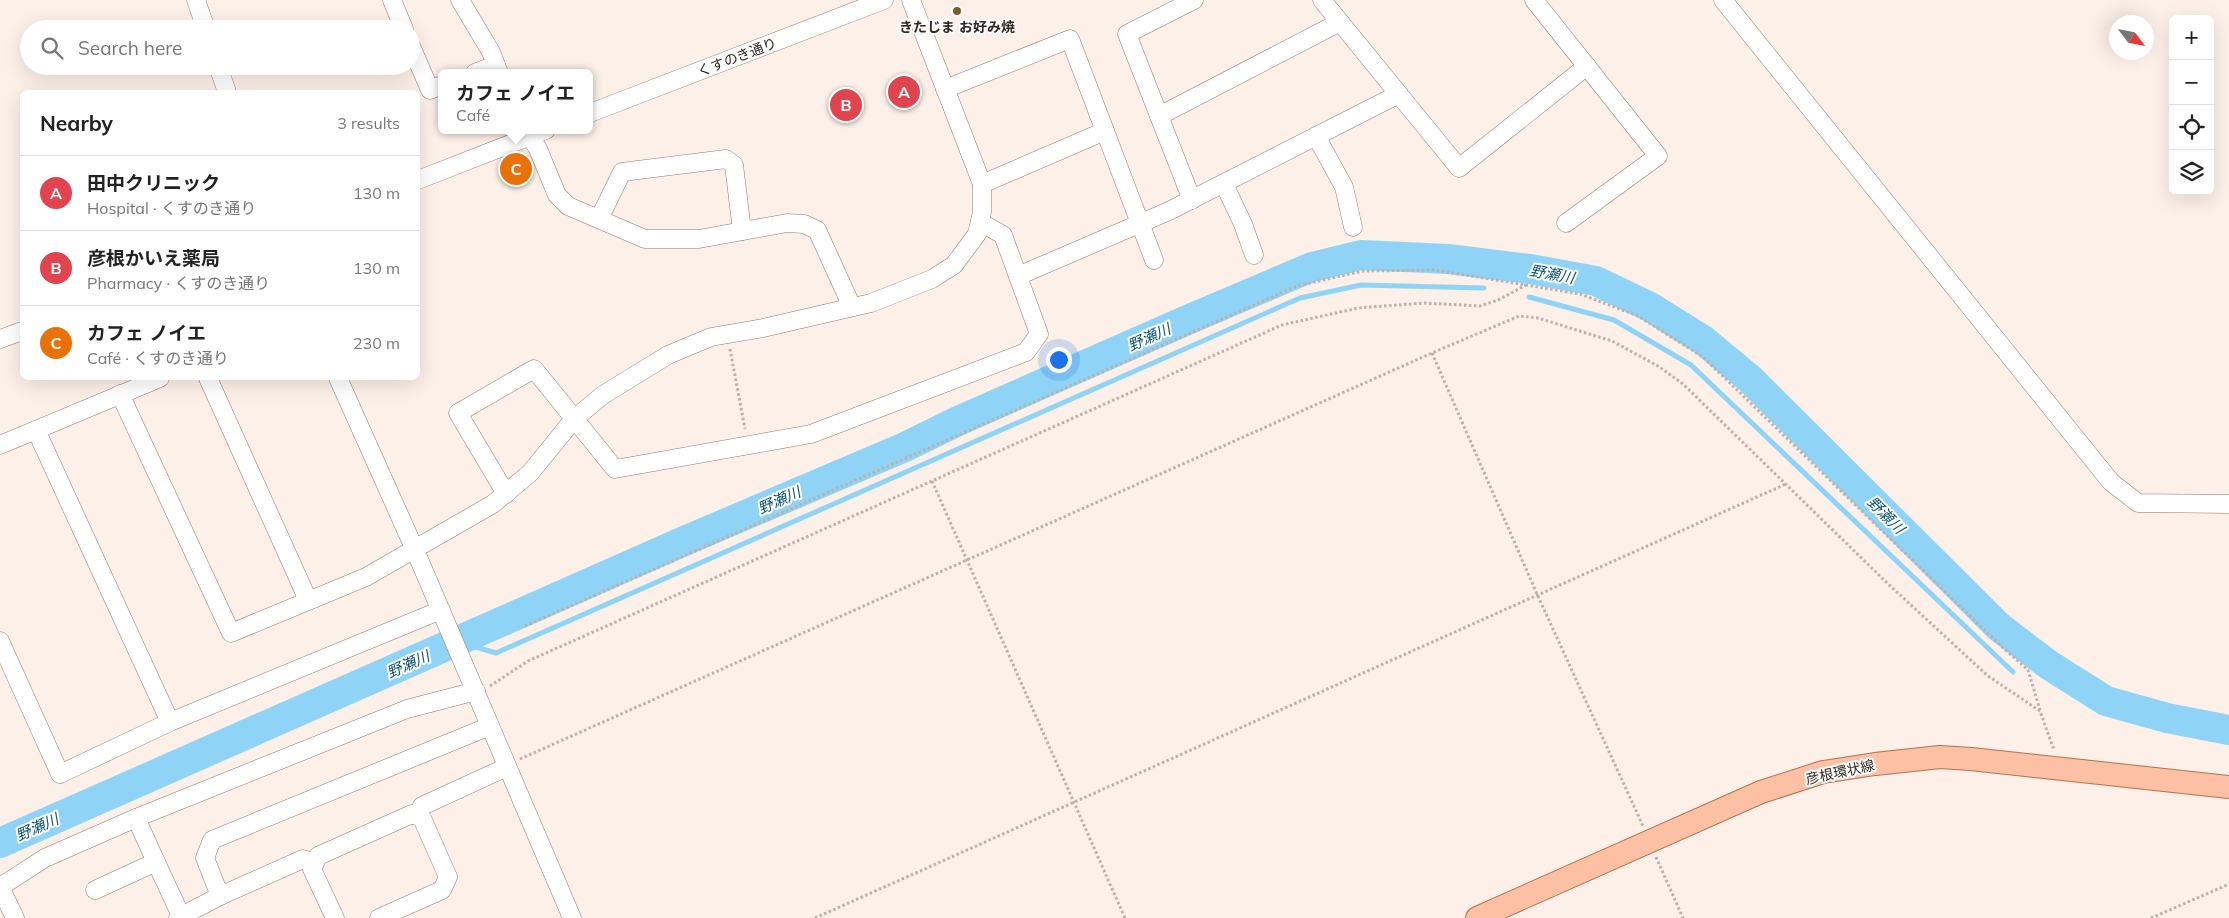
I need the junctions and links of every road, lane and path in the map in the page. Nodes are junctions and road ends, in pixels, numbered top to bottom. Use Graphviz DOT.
graph roads {
  1 [pos="392,0"];
  2 [pos="460,0"];
  3 [pos="884,0"];
  4 [pos="911,0"];
  5 [pos="1194,0"];
  6 [pos="1322,0"];
  7 [pos="1534,0"];
  8 [pos="200,1"];
  9 [pos="1728,2"];
  10 [pos="204,20"];
  11 [pos="400,20"];
  12 [pos="1340,22"];
  13 [pos="1587,66"];
  14 [pos="420,67"];
  15 [pos="497,69"];
  16 [pos="221,75"];
  17 [pos="438,87"];
  18 [pos="945,89"];
  19 [pos="226,90"];
  20 [pos="1399,94"];
  21 [pos="593,112"];
  22 [pos="1159,116"];
  23 [pos="1105,131"];
  24 [pos="529,134"];
  25 [pos="534,134"];
  26 [pos="1316,136"];
  27 [pos="420,179"];
  28 [pos="982,184"];
  29 [pos="1224,184"];
  30 [pos="1192,200"];
  31 [pos="599,219"];
  32 [pos="980,222"];
  33 [pos="1566,223"];
  34 [pos="1140,224"];
  35 [pos="1353,226"];
  36 [pos="742,231"];
  37 [pos="1254,255"];
  38 [pos="1154,260"];
  39 [pos="1018,276"];
  40 [pos="1527,284"];
  41 [pos="852,307"];
  42 [pos="20,332"];
  43 [pos="728,334"];
  44 [pos="0,339"];
  45 [pos="1432,352"];
  46 [pos="155,380"];
  47 [pos="209,380"];
  48 [pos="339,380"];
  49 [pos="120,394"];
  50 [pos="574,418"];
  51 [pos="36,430"];
  52 [pos="0,445"];
  53 [pos="748,445"];
  54 [pos="932,481"];
  55 [pos="1786,484"];
  56 [pos="506,494"];
  57 [pos="2229,504"];
  58 [pos="415,550"];
  59 [pos="967,562"];
  60 [pos="1537,594"];
  61 [pos="308,600"];
  62 [pos="444,618"];
  63 [pos="525,626"];
  64 [pos="0,641"];
  65 [pos="474,688"];
  66 [pos="2040,711"];
  67 [pos="170,722"];
  68 [pos="490,726"];
  69 [pos="507,768"];
  70 [pos="2060,769"];
  71 [pos="2229,787"];
  72 [pos="1074,801"];
  73 [pos="417,816"];
  74 [pos="136,818"];
  75 [pos="1649,841"];
  76 [pos="156,862"];
  77 [pos="314,863"];
  78 [pos="2229,884"];
  79 [pos="0,887"];
  80 [pos="95,890"];
  81 [pos="220,896"];
  82 [pos="15,918"];
  83 [pos="180,918"];
  84 [pos="335,918"];
  85 [pos="379,918"];
  86 [pos="572,918"];
  87 [pos="815,918"];
  88 [pos="1125,918"];
  89 [pos="1477,918"];
  90 [pos="1683,918"];
  91 [pos="2151,918"];
  1 -- 11 [label="street"];
  2 -- 15 [label="street"];
  3 -- 21 [label="street, くすのき通り"];
  4 -- 18 [label="street"];
  5 -- 22 [label="street"];
  6 -- 12 [label="street"];
  7 -- 13 [label="street"];
  8 -- 10 [label="street"];
  9 -- 57 [label="street"];
  12 -- 20 [label="street"];
  12 -- 22 [label="street"];
  13 -- 20 [label="street"];
  13 -- 33 [label="street"];
  14 -- 17 [label="street"];
  16 -- 19 [label="street"];
  18 -- 23 [label="street"];
  18 -- 28 [label="street"];
  20 -- 26 [label="street"];
  22 -- 30 [label="street"];
  23 -- 28 [label="street"];
  23 -- 34 [label="street"];
  24 -- 27 [label="street"];
  25 -- 31 [label="street"];
  26 -- 29 [label="street"];
  26 -- 35 [label="street"];
  28 -- 32 [label="street"];
  29 -- 30 [label="street"];
  29 -- 37 [label="street"];
  30 -- 34 [label="street"];
  31 -- 36 [label="street"];
  31 -- 36 [label="street"];
  32 -- 39 [label="street"];
  32 -- 41 [label="street"];
  34 -- 38 [label="street"];
  34 -- 39 [label="street"];
  36 -- 41 [label="street"];
  39 -- 53 [label="street"];
  40 -- 54 [label="path"];
  40 -- 63 [label="path"];
  40 -- 66 [label="path"];
  41 -- 43 [label="street"];
  42 -- 44 [label="street"];
  43 -- 50 [label="street"];
  43 -- 53 [label="path"];
  45 -- 55 [label="path"];
  45 -- 59 [label="path"];
  45 -- 60 [label="path"];
  46 -- 49 [label="street"];
  47 -- 61 [label="street"];
  48 -- 58 [label="street"];
  49 -- 51 [label="street"];
  49 -- 61 [label="street"];
  50 -- 53 [label="street"];
  50 -- 56 [label="street"];
  50 -- 56 [label="street"];
  51 -- 52 [label="street"];
  51 -- 67 [label="street"];
  54 -- 59 [label="path"];
  54 -- 65 [label="path"];
  55 -- 60 [label="path"];
  55 -- 66 [label="path"];
  56 -- 58 [label="street"];
  58 -- 61 [label="street"];
  58 -- 62 [label="street"];
  59 -- 69 [label="path"];
  59 -- 72 [label="path"];
  60 -- 72 [label="path"];
  60 -- 75 [label="path"];
  62 -- 65 [label="street"];
  62 -- 67 [label="street"];
  64 -- 67 [label="street"];
  65 -- 68 [label="street"];
  65 -- 74 [label="street"];
  66 -- 70 [label="path"];
  68 -- 69 [label="street"];
  68 -- 81 [label="street"];
  69 -- 73 [label="street"];
  69 -- 86 [label="street"];
  70 -- 71 [label="main road, 彦根環状線"];
  70 -- 75 [label="main road, 彦根環状線"];
  72 -- 87 [label="path"];
  72 -- 88 [label="path"];
  73 -- 77 [label="street"];
  73 -- 85 [label="street"];
  74 -- 76 [label="street"];
  74 -- 79 [label="street"];
  75 -- 89 [label="main road, 彦根環状線"];
  75 -- 90 [label="path"];
  76 -- 80 [label="street"];
  76 -- 83 [label="street"];
  77 -- 81 [label="street"];
  77 -- 84 [label="street"];
  78 -- 91 [label="path"];
  79 -- 82 [label="street"];
  81 -- 83 [label="street"];
}
